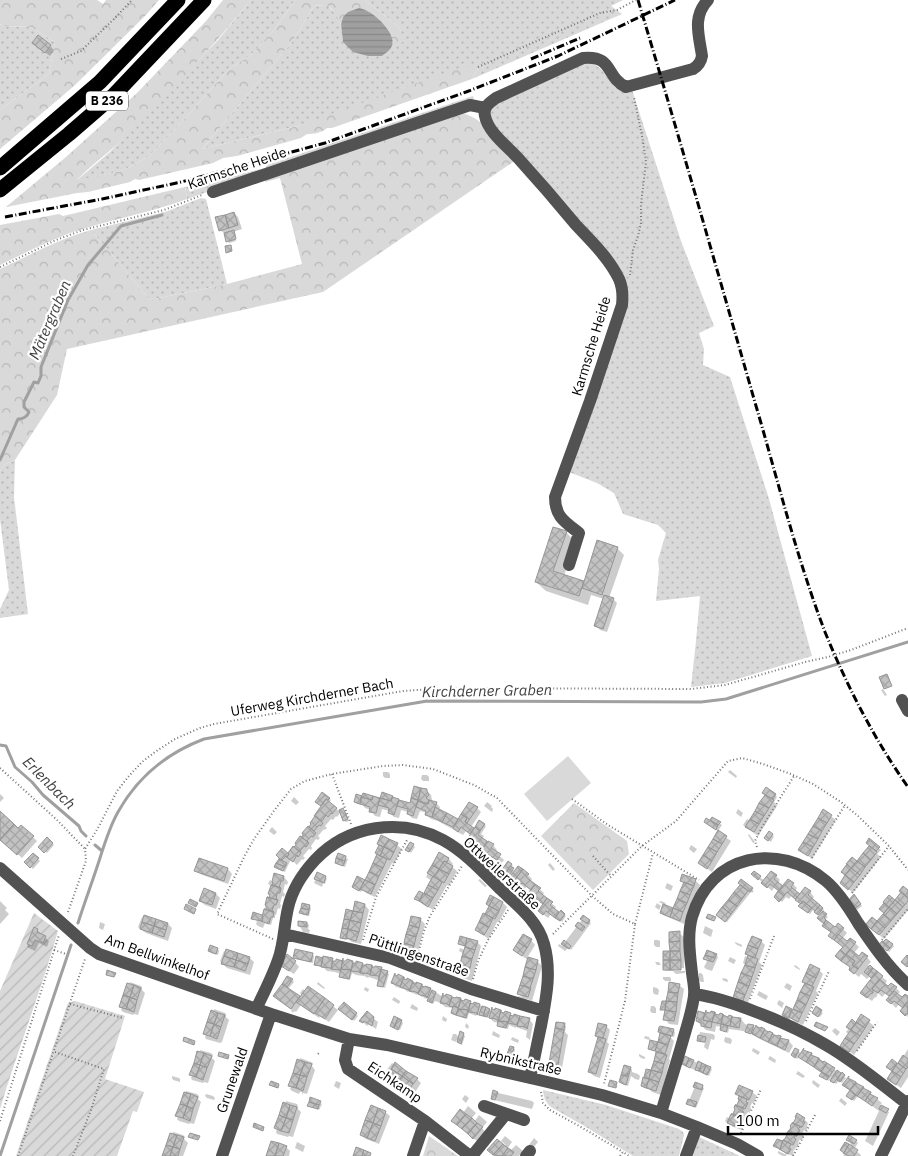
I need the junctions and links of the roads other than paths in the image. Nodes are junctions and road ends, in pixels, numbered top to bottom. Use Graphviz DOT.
graph roads {
  1 [pos="178,0"];
  2 [pos="204,0"];
  3 [pos="708,0"];
  4 [pos="485,108"];
  5 [pos="0,168"];
  6 [pos="0,190"];
  7 [pos="213,192"];
  8 [pos="569,565"];
  9 [pos="0,868"];
  10 [pos="284,934"];
  11 [pos="908,985"];
  12 [pos="694,994"];
  13 [pos="256,1008"];
  14 [pos="544,1011"];
  15 [pos="270,1014"];
  16 [pos="349,1039"];
  17 [pos="535,1079"];
  18 [pos="907,1102"];
  19 [pos="484,1106"];
  20 [pos="661,1113"];
  21 [pos="506,1114"];
  22 [pos="425,1120"];
  23 [pos="524,1120"];
  24 [pos="697,1127"];
  25 [pos="222,1156"];
  26 [pos="413,1156"];
  27 [pos="471,1156"];
  28 [pos="686,1156"];
  29 [pos="758,1156"];
  30 [pos="881,1156"];
  1 -- 5 [label="highway, B 236"];
  2 -- 6 [label="highway, B 236"];
  3 -- 4 [label="street"];
  4 -- 7 [label="street, Karmsche Heide"];
  4 -- 8 [label="street, Karmsche Heide"];
  9 -- 13 [label="street, Am Bellwinkelhof"];
  10 -- 13 [label="street, Ottweilerstraße"];
  10 -- 14 [label="street, Püttlingenstraße"];
  10 -- 14 [label="street, Ottweilerstraße"];
  11 -- 12 [label="street"];
  12 -- 18 [label="street"];
  12 -- 20 [label="street"];
  13 -- 15 [label="street, Am Bellwinkelhof"];
  14 -- 17 [label="street, Ottweilerstraße"];
  15 -- 16 [label="street, Rybnikstraße"];
  15 -- 25 [label="street, Grunewald"];
  16 -- 17 [label="street, Rybnikstraße"];
  16 -- 22 [label="street, Eichkamp"];
  17 -- 20 [label="street, Rybnikstraße"];
  18 -- 30 [label="street"];
  19 -- 21 [label="street"];
  20 -- 24 [label="street, Rybnikstraße"];
  21 -- 23 [label="street"];
  21 -- 27 [label="street"];
  22 -- 26 [label="street, Eichkamp"];
  22 -- 27 [label="street, Eichkamp"];
  24 -- 28 [label="street"];
  24 -- 29 [label="street, Rybnikstraße"];
}
